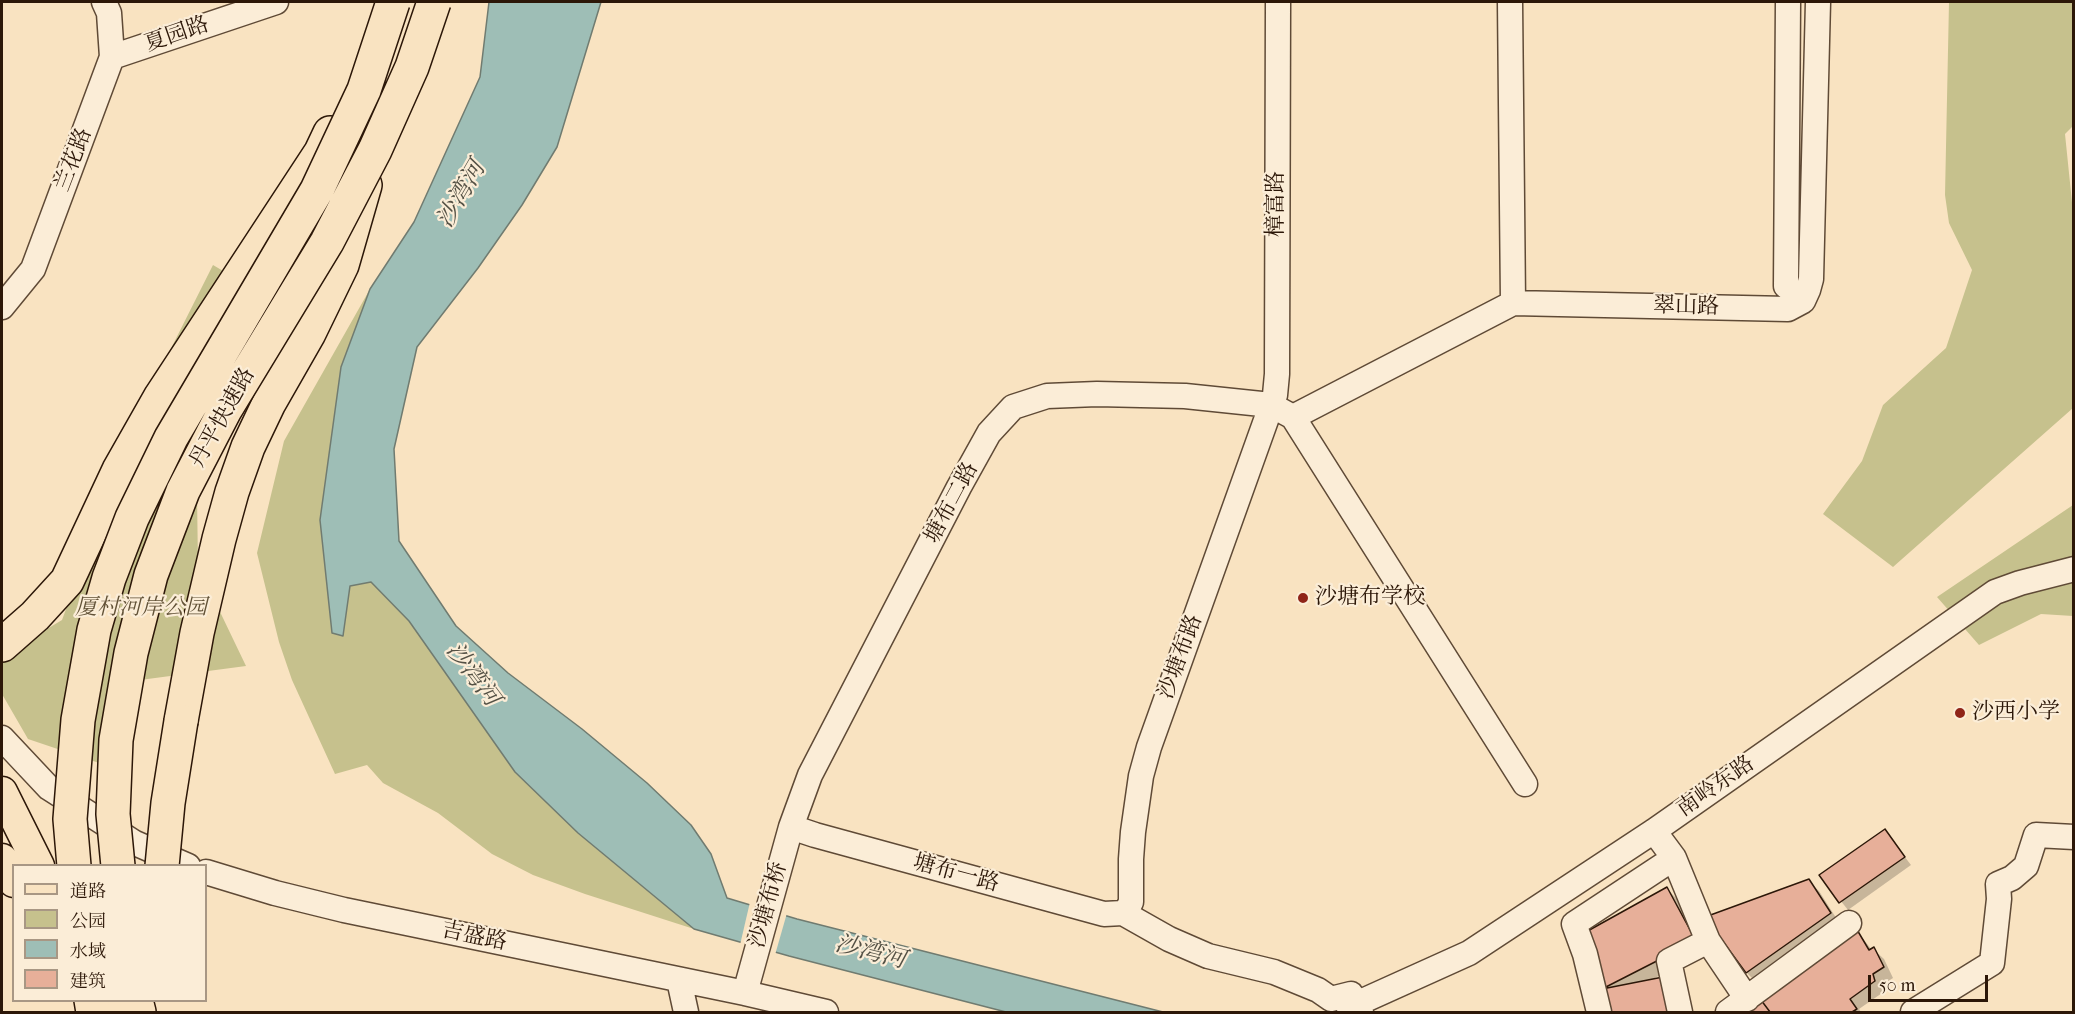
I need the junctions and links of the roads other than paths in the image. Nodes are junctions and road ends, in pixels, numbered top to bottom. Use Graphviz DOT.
graph roads {
  1 [pos="104,2"];
  2 [pos="276,2"];
  3 [pos="384,2"];
  4 [pos="393,2"];
  5 [pos="435,2"];
  6 [pos="1278,2"];
  7 [pos="1510,2"];
  8 [pos="1788,2"];
  9 [pos="1818,2"];
  10 [pos="112,57"];
  11 [pos="375,150"];
  12 [pos="1786,286"];
  13 [pos="1513,303"];
  14 [pos="2,307"];
  15 [pos="1271,405"];
  16 [pos="1293,417"];
  17 [pos="2073,569"];
  18 [pos="2,645"];
  19 [pos="2,738"];
  20 [pos="1524,784"];
  21 [pos="2,792"];
  22 [pos="1654,831"];
  23 [pos="789,833"];
  24 [pos="2073,837"];
  25 [pos="1674,858"];
  26 [pos="2,859"];
  27 [pos="38,864"];
  28 [pos="74,864"];
  29 [pos="118,864"];
  30 [pos="162,864"];
  31 [pos="183,864"];
  32 [pos="207,872"];
  33 [pos="12,878"];
  34 [pos="1123,913"];
  35 [pos="1849,923"];
  36 [pos="1708,941"];
  37 [pos="679,980"];
  38 [pos="748,982"];
  39 [pos="1737,1006"];
  40 [pos="1355,1010"];
  41 [pos="686,1012"];
  42 [pos="826,1012"];
  43 [pos="1599,1012"];
  44 [pos="1680,1012"];
  45 [pos="1913,1012"];
  1 -- 10 [label="street, 兰花路"];
  2 -- 10 [label="street, 夏园路"];
  3 -- 18 [label="highway"];
  4 -- 28 [label="highway, 丹平快速路, bridge"];
  5 -- 11 [label="highway, 丹平快速路, bridge"];
  6 -- 15 [label="street, 樟富路"];
  7 -- 13 [label="street"];
  8 -- 12 [label="street"];
  9 -- 13 [label="street, 翠山路"];
  10 -- 14 [label="street, 兰花路"];
  11 -- 29 [label="highway, 丹平快速路, bridge"];
  11 -- 30 [label="highway, bridge"];
  13 -- 16 [label="street, 翠山路"];
  15 -- 16 [label="street"];
  15 -- 23 [label="street, 塘布二路"];
  15 -- 34 [label="street, 沙塘布路"];
  16 -- 20 [label="street"];
  17 -- 22 [label="street, 南岭东路"];
  19 -- 31 [label="street"];
  21 -- 27 [label="main road"];
  22 -- 25 [label="street"];
  22 -- 40 [label="street, 南岭东路"];
  23 -- 34 [label="street, 塘布一路"];
  23 -- 38 [label="street, 沙塘布桥"];
  24 -- 45 [label="street"];
  25 -- 36 [label="street"];
  25 -- 43 [label="street"];
  26 -- 33 [label="main road"];
  32 -- 37 [label="street, 吉盛路"];
  34 -- 40 [label="street"];
  35 -- 39 [label="street"];
  36 -- 39 [label="street"];
  36 -- 44 [label="street"];
  37 -- 38 [label="street, 吉盛路"];
  37 -- 41 [label="street"];
  38 -- 42 [label="street, 吉盛路"];
}
